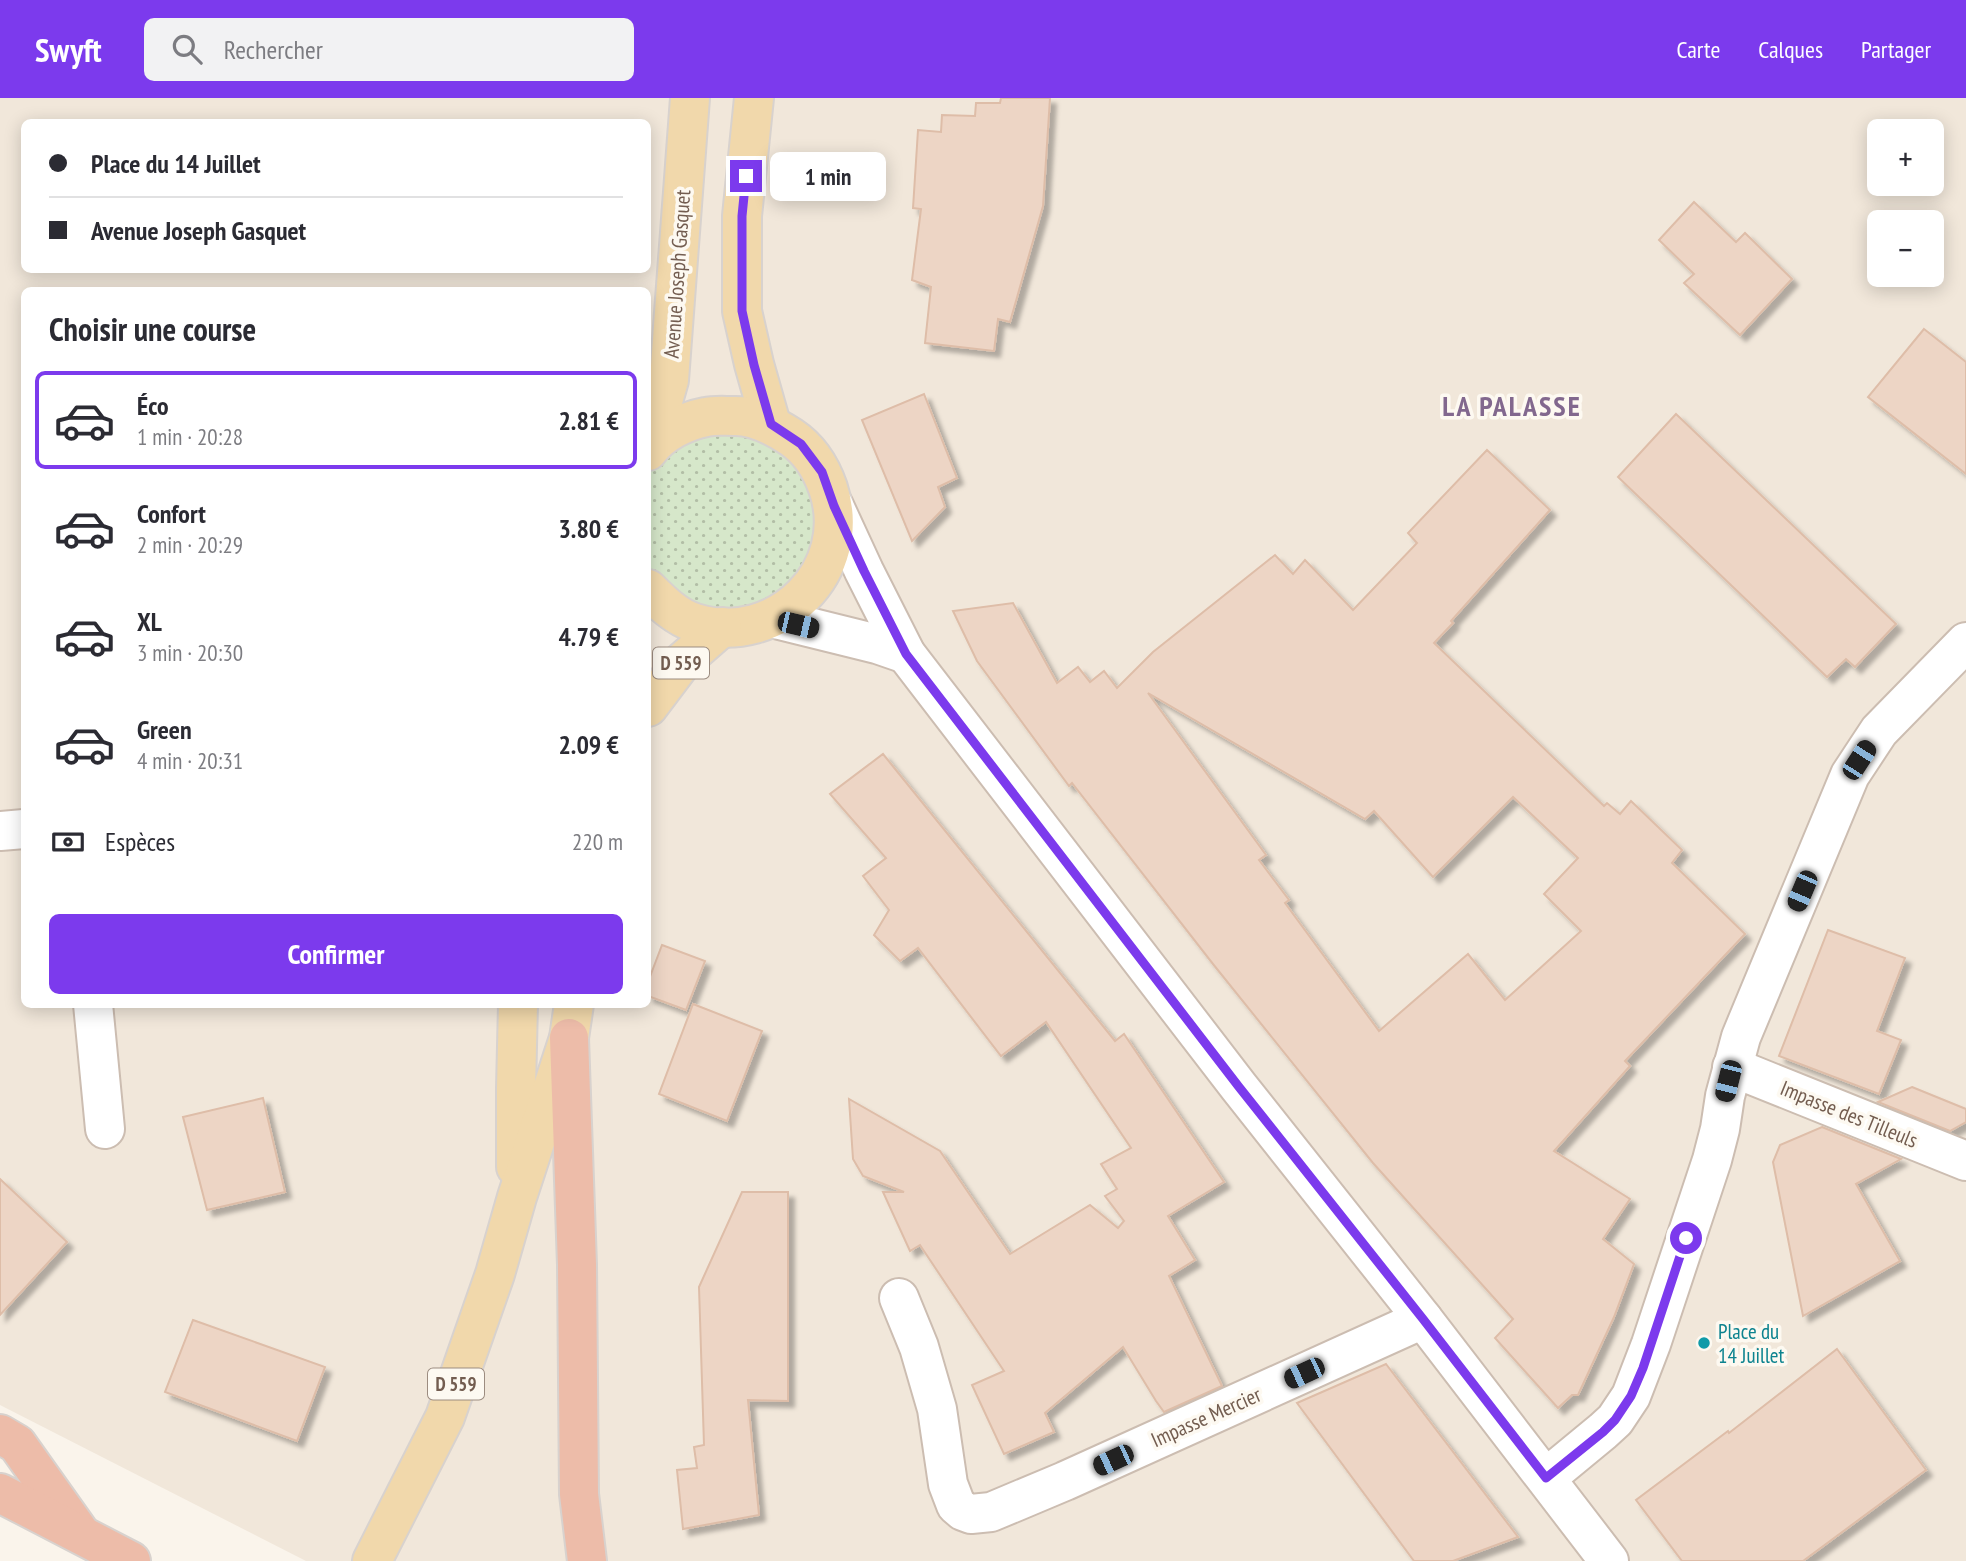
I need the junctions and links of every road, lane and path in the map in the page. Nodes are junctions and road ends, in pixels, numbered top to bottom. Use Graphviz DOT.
graph roads {
  1 [pos="690,98"];
  2 [pos="754,98"];
  3 [pos="687,151"];
  4 [pos="748,156"];
  5 [pos="771,424"];
  6 [pos="651,442"];
  7 [pos="651,447"];
  8 [pos="834,506"];
  9 [pos="651,592"];
  10 [pos="772,618"];
  11 [pos="722,627"];
  12 [pos="1966,642"];
  13 [pos="906,654"];
  14 [pos="651,703"];
  15 [pos="21,828"];
  16 [pos="0,831"];
  17 [pos="93,1008"];
  18 [pos="518,1008"];
  19 [pos="571,1021"];
  20 [pos="1732,1067"];
  21 [pos="105,1129"];
  22 [pos="1966,1161"];
  23 [pos="517,1197"];
  24 [pos="899,1298"];
  25 [pos="1423,1319"];
  26 [pos="0,1434"];
  27 [pos="1546,1478"];
  28 [pos="0,1493"];
  29 [pos="81,1535"];
  30 [pos="131,1561"];
  31 [pos="372,1561"];
  32 [pos="587,1561"];
  33 [pos="1609,1561"];
  1 -- 3 [label="main road, Avenue Joseph Gasquet"];
  2 -- 4 [label="main road"];
  3 -- 4 [label="main road"];
  3 -- 6 [label="main road, Avenue Joseph Gasquet"];
  4 -- 5 [label="main road"];
  5 -- 7 [label="main road"];
  5 -- 8 [label="main road"];
  8 -- 10 [label="main road"];
  8 -- 13 [label="street"];
  9 -- 11 [label="main road"];
  10 -- 11 [label="main road"];
  10 -- 13 [label="street"];
  11 -- 14 [label="main road, D 559"];
  12 -- 20 [label="street"];
  13 -- 25 [label="street"];
  15 -- 16 [label="street"];
  17 -- 21 [label="street"];
  18 -- 23 [label="main road, D 559"];
  19 -- 23 [label="main road, D 559"];
  19 -- 32 [label="highway"];
  20 -- 22 [label="street, Impasse des Tilleuls"];
  20 -- 27 [label="street"];
  23 -- 31 [label="main road, D 559"];
  24 -- 25 [label="street, Impasse Mercier"];
  25 -- 27 [label="street"];
  26 -- 29 [label="highway"];
  27 -- 33 [label="street"];
  28 -- 29 [label="highway"];
  29 -- 30 [label="highway"];
}
